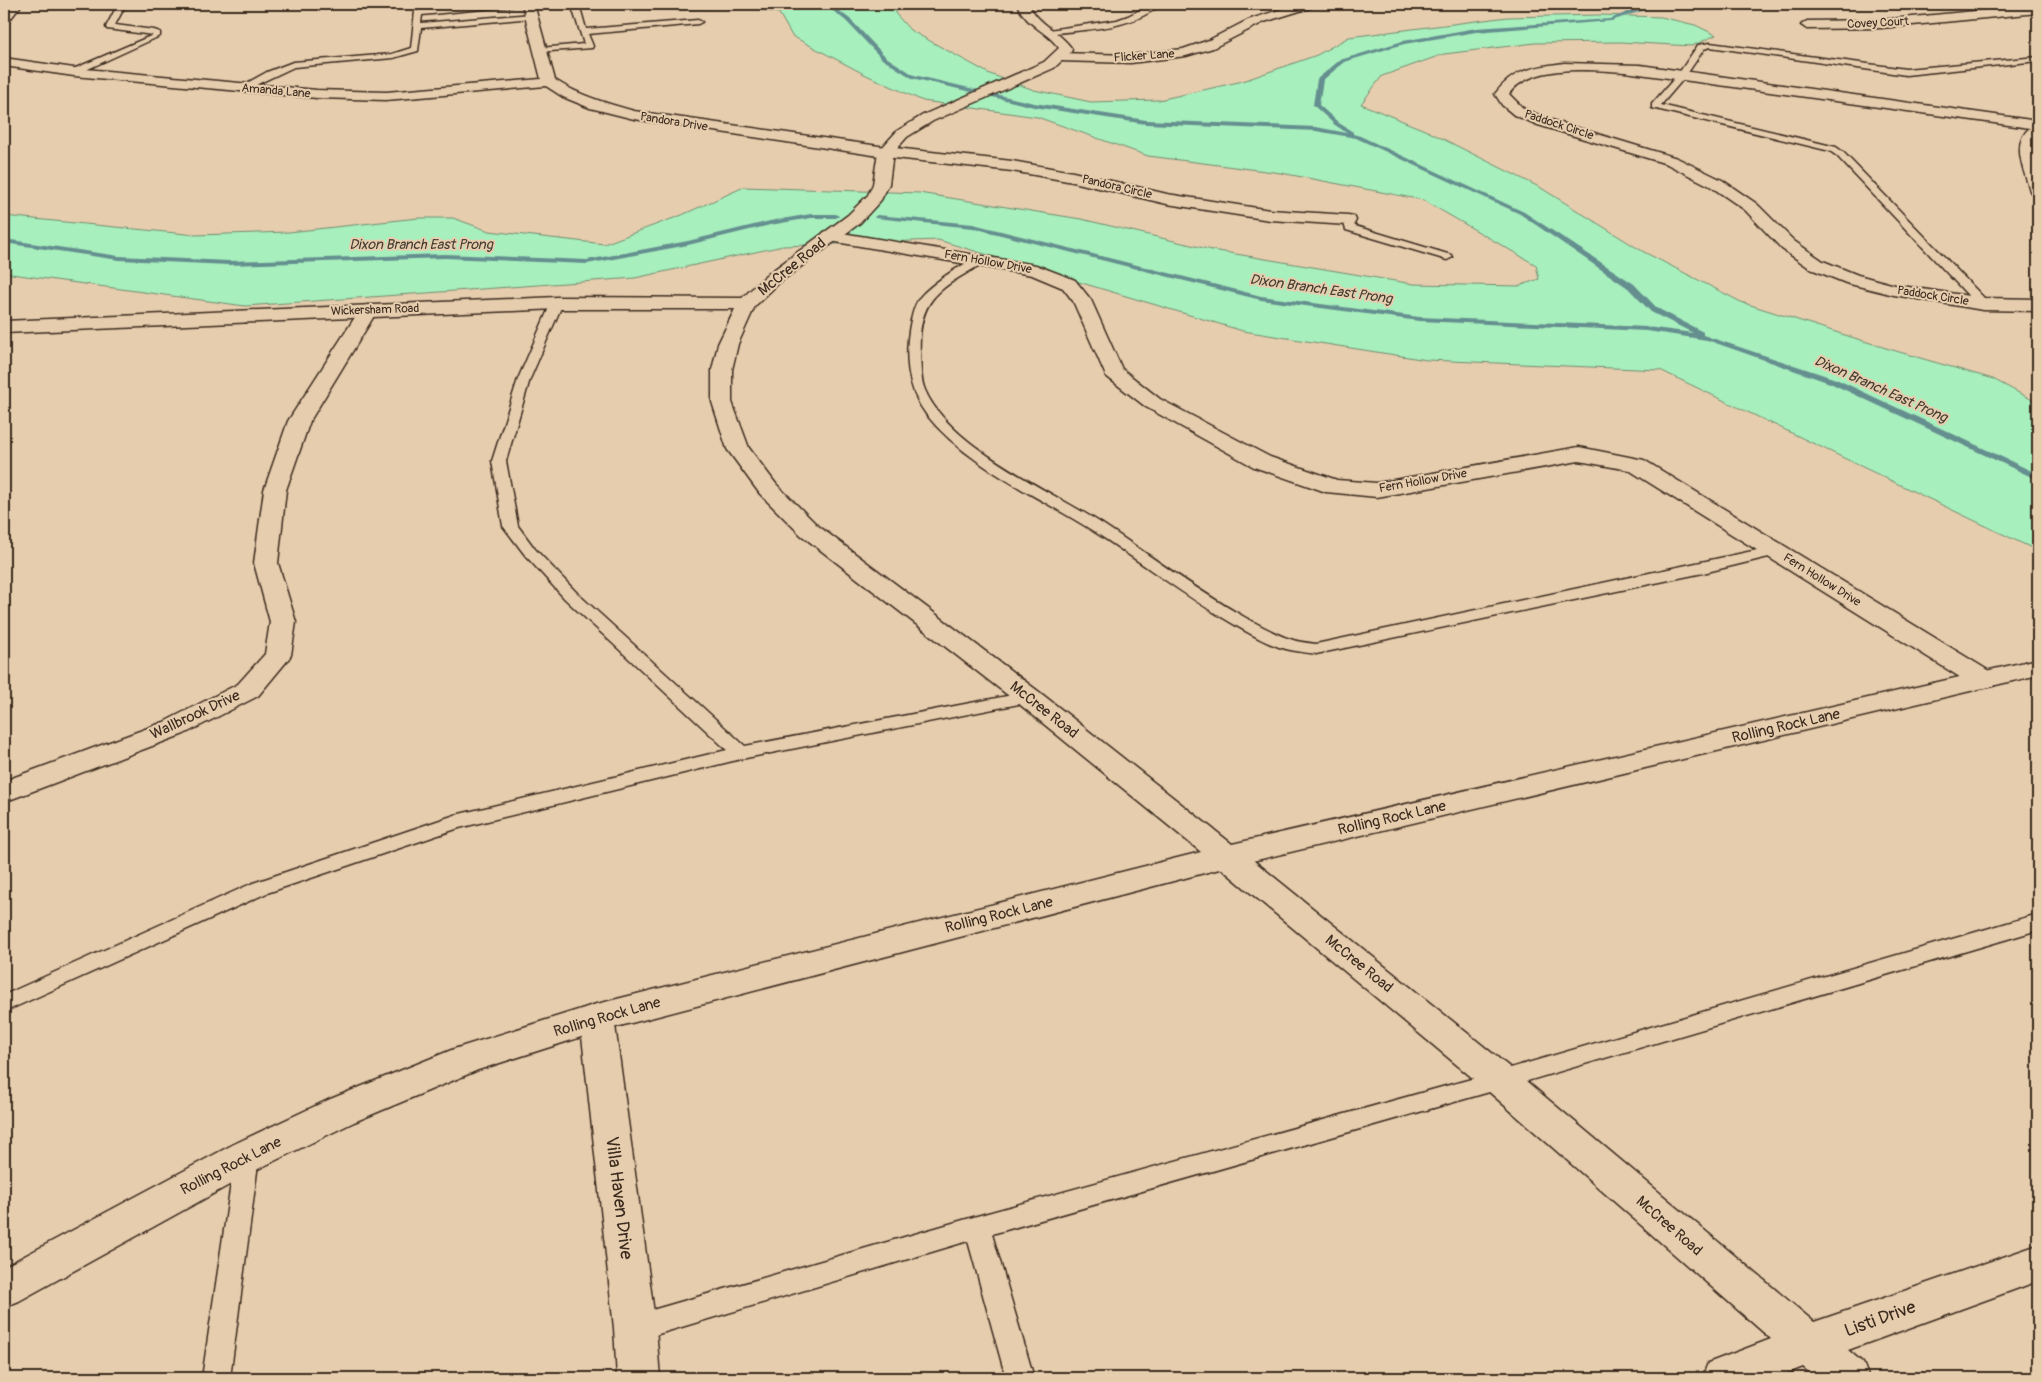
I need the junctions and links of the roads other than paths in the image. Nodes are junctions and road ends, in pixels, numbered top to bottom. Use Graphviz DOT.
graph roads {
  1 [pos="16,4"];
  2 [pos="122,4"];
  3 [pos="513,4"];
  4 [pos="575,4"];
  5 [pos="1023,4"];
  6 [pos="1156,4"];
  7 [pos="1309,4"];
  8 [pos="2038,9"];
  9 [pos="530,10"];
  10 [pos="4,19"];
  11 [pos="698,22"];
  12 [pos="1807,25"];
  13 [pos="418,26"];
  14 [pos="583,32"];
  15 [pos="1050,32"];
  16 [pos="540,50"];
  17 [pos="1059,57"];
  18 [pos="2038,58"];
  19 [pos="4,62"];
  20 [pos="74,72"];
  21 [pos="1682,75"];
  22 [pos="548,82"];
  23 [pos="242,88"];
  24 [pos="2038,127"];
  25 [pos="886,152"];
  26 [pos="2038,191"];
  27 [pos="1348,220"];
  28 [pos="830,236"];
  29 [pos="1447,257"];
  30 [pos="981,260"];
  31 [pos="557,303"];
  32 [pos="747,304"];
  33 [pos="1983,304"];
  34 [pos="2038,305"];
  35 [pos="368,311"];
  36 [pos="4,327"];
  37 [pos="1776,551"];
  38 [pos="2038,667"];
  39 [pos="1984,680"];
  40 [pos="1028,697"];
  41 [pos="742,753"];
  42 [pos="4,792"];
  43 [pos="1227,856"];
  44 [pos="2038,922"];
  45 [pos="4,1004"];
  46 [pos="596,1018"];
  47 [pos="1500,1080"];
  48 [pos="247,1156"];
  49 [pos="977,1228"];
  50 [pos="2038,1263"];
  51 [pos="4,1288"];
  52 [pos="635,1328"];
  53 [pos="1807,1345"];
  54 [pos="216,1378"];
  55 [pos="639,1378"];
  56 [pos="1020,1378"];
  57 [pos="1723,1378"];
  58 [pos="1848,1378"];
  1 -- 10 [label="street"];
  2 -- 20 [label="lane"];
  3 -- 13 [label="lane"];
  4 -- 14 [label="lane"];
  5 -- 15 [label="street"];
  6 -- 15 [label="lane"];
  7 -- 17 [label="street, Flicker Lane"];
  8 -- 12 [label="street, Covey Court"];
  9 -- 13 [label="lane"];
  9 -- 16 [label="street"];
  11 -- 14 [label="lane"];
  13 -- 23 [label="lane"];
  14 -- 16 [label="lane"];
  15 -- 17 [label="street"];
  16 -- 22 [label="street"];
  17 -- 25 [label="street"];
  18 -- 21 [label="lane"];
  19 -- 20 [label="street, Amanda Lane"];
  20 -- 23 [label="street, Amanda Lane"];
  21 -- 24 [label="street, Paddock Circle"];
  21 -- 33 [label="lane"];
  21 -- 33 [label="street, Paddock Circle"];
  22 -- 23 [label="street, Amanda Lane"];
  22 -- 25 [label="street, Pandora Drive"];
  24 -- 26 [label="street"];
  25 -- 27 [label="street, Pandora Circle"];
  25 -- 28 [label="street, McCree Road"];
  27 -- 29 [label="lane"];
  28 -- 30 [label="street, Fern Hollow Drive"];
  28 -- 32 [label="street, McCree Road"];
  30 -- 37 [label="street, Fern Hollow Drive"];
  30 -- 37 [label="lane"];
  31 -- 32 [label="street, Wickersham Road"];
  31 -- 35 [label="street, Wickersham Road"];
  31 -- 41 [label="lane"];
  32 -- 40 [label="street, McCree Road"];
  33 -- 34 [label="street, Paddock Circle"];
  35 -- 36 [label="street, Wickersham Road"];
  35 -- 42 [label="street, Wallbrook Drive"];
  37 -- 39 [label="street, Fern Hollow Drive"];
  38 -- 39 [label="street, Rolling Rock Lane"];
  39 -- 43 [label="street, Rolling Rock Lane"];
  40 -- 41 [label="lane"];
  40 -- 43 [label="street, McCree Road"];
  41 -- 45 [label="lane"];
  43 -- 46 [label="street, Rolling Rock Lane"];
  43 -- 47 [label="street, McCree Road"];
  44 -- 47 [label="lane"];
  46 -- 48 [label="street, Rolling Rock Lane"];
  46 -- 52 [label="street, Villa Haven Drive"];
  47 -- 49 [label="lane"];
  47 -- 53 [label="street, McCree Road"];
  48 -- 51 [label="street, Rolling Rock Lane"];
  48 -- 54 [label="lane"];
  49 -- 52 [label="lane"];
  49 -- 56 [label="lane"];
  50 -- 53 [label="street, Listi Drive"];
  52 -- 55 [label="street, Villa Haven Drive"];
  53 -- 57 [label="street, Listi Drive"];
  53 -- 58 [label="street, McCree Road"];
}
